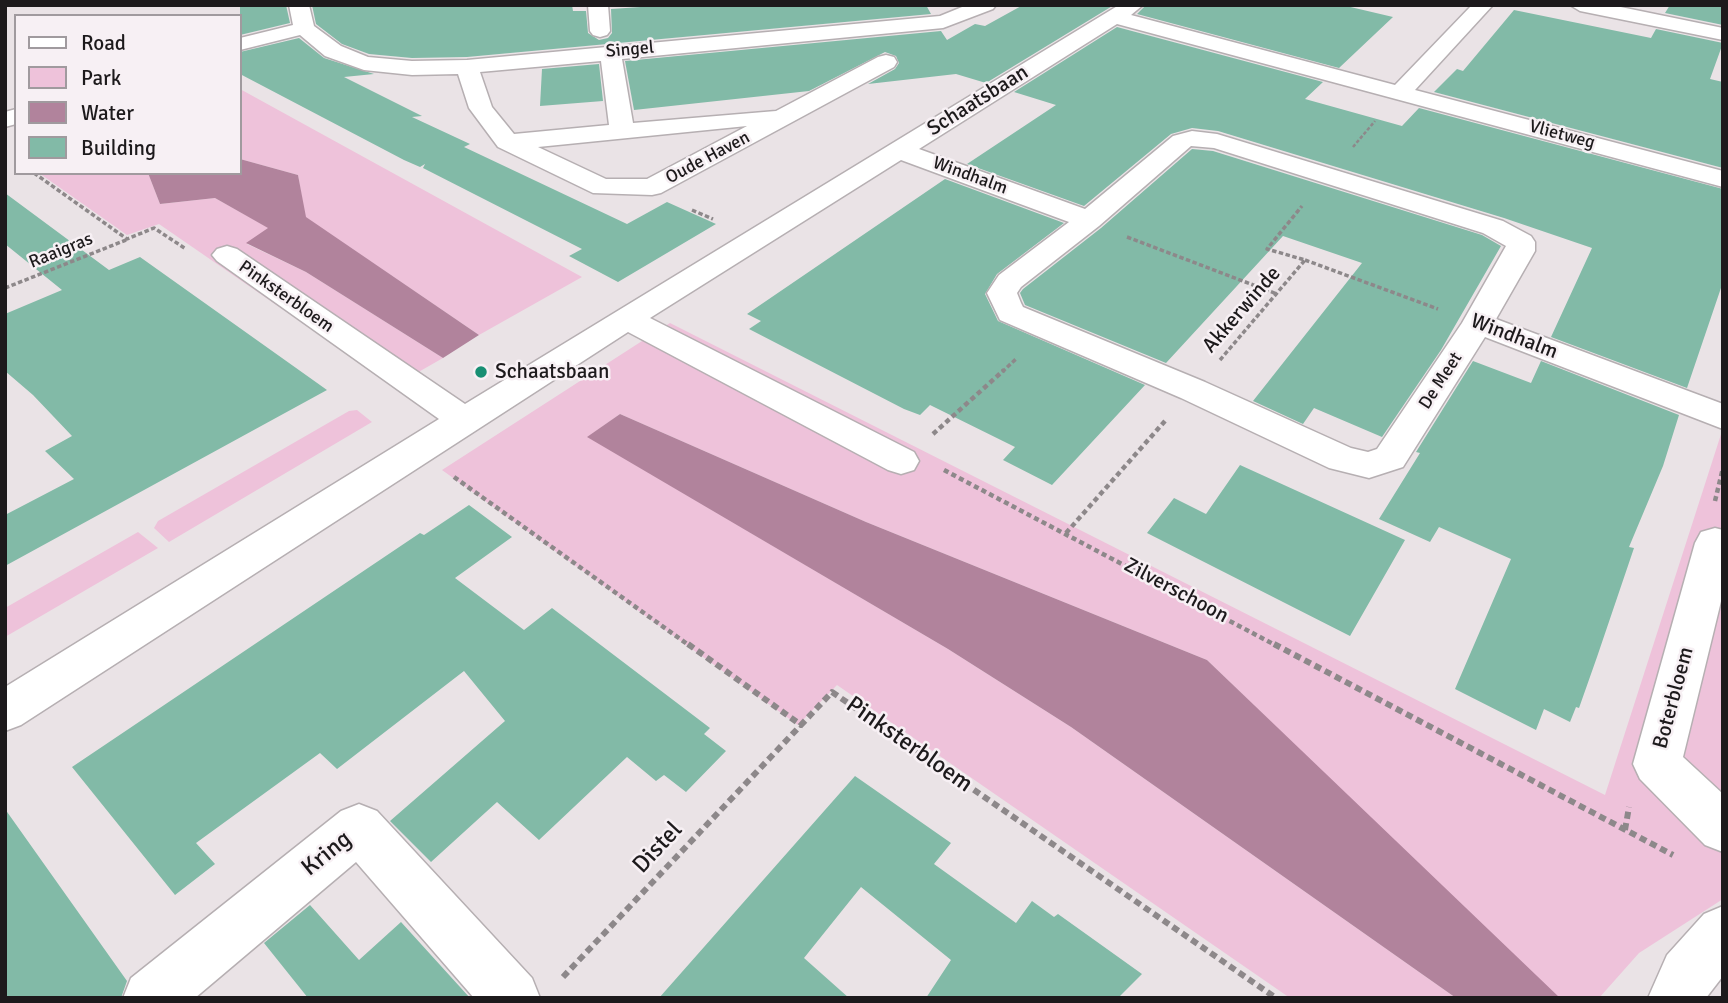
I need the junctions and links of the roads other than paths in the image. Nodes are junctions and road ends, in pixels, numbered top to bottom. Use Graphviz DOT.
graph roads {
  1 [pos="299,5"];
  2 [pos="597,5"];
  3 [pos="986,5"];
  4 [pos="1483,5"];
  5 [pos="1580,5"];
  6 [pos="1123,11"];
  7 [pos="304,28"];
  8 [pos="1723,34"];
  9 [pos="604,42"];
  10 [pos="242,43"];
  11 [pos="886,62"];
  12 [pos="467,67"];
  13 [pos="1401,92"];
  14 [pos="790,114"];
  15 [pos="622,132"];
  16 [pos="507,142"];
  17 [pos="898,150"];
  18 [pos="1723,178"];
  19 [pos="1089,220"];
  20 [pos="227,255"];
  21 [pos="626,319"];
  22 [pos="1478,323"];
  23 [pos="1723,416"];
  24 [pos="466,419"];
  25 [pos="906,457"];
  26 [pos="1715,543"];
  27 [pos="5,711"];
  28 [pos="1723,828"];
  29 [pos="1723,933"];
  30 [pos="532,993"];
  31 [pos="151,998"];
  32 [pos="1676,998"];
  1 -- 7 [label="street"];
  2 -- 9 [label="street"];
  3 -- 9 [label="street, Singel"];
  4 -- 13 [label="street"];
  5 -- 8 [label="street"];
  6 -- 13 [label="street, Vlietweg"];
  6 -- 17 [label="street, Schaatsbaan"];
  7 -- 10 [label="street"];
  7 -- 12 [label="street, Singel"];
  9 -- 12 [label="street, Singel"];
  9 -- 15 [label="street"];
  11 -- 14 [label="street, Oude Haven"];
  12 -- 16 [label="street, Oude Haven"];
  13 -- 18 [label="street, Vlietweg"];
  14 -- 15 [label="street, Oude Haven"];
  14 -- 16 [label="street, Oude Haven"];
  15 -- 16 [label="street, Oude Haven"];
  17 -- 19 [label="street, Windhalm"];
  17 -- 21 [label="street, Schaatsbaan"];
  19 -- 22 [label="street, De Meet"];
  19 -- 22 [label="street, De Meet"];
  20 -- 24 [label="street, Pinksterbloem"];
  21 -- 24 [label="street, Schaatsbaan"];
  21 -- 25 [label="street"];
  22 -- 23 [label="street, Windhalm"];
  24 -- 27 [label="street, Schaatsbaan"];
  26 -- 28 [label="street, Boterbloem"];
  29 -- 32 [label="street"];
  30 -- 31 [label="street, Kring"];
}
